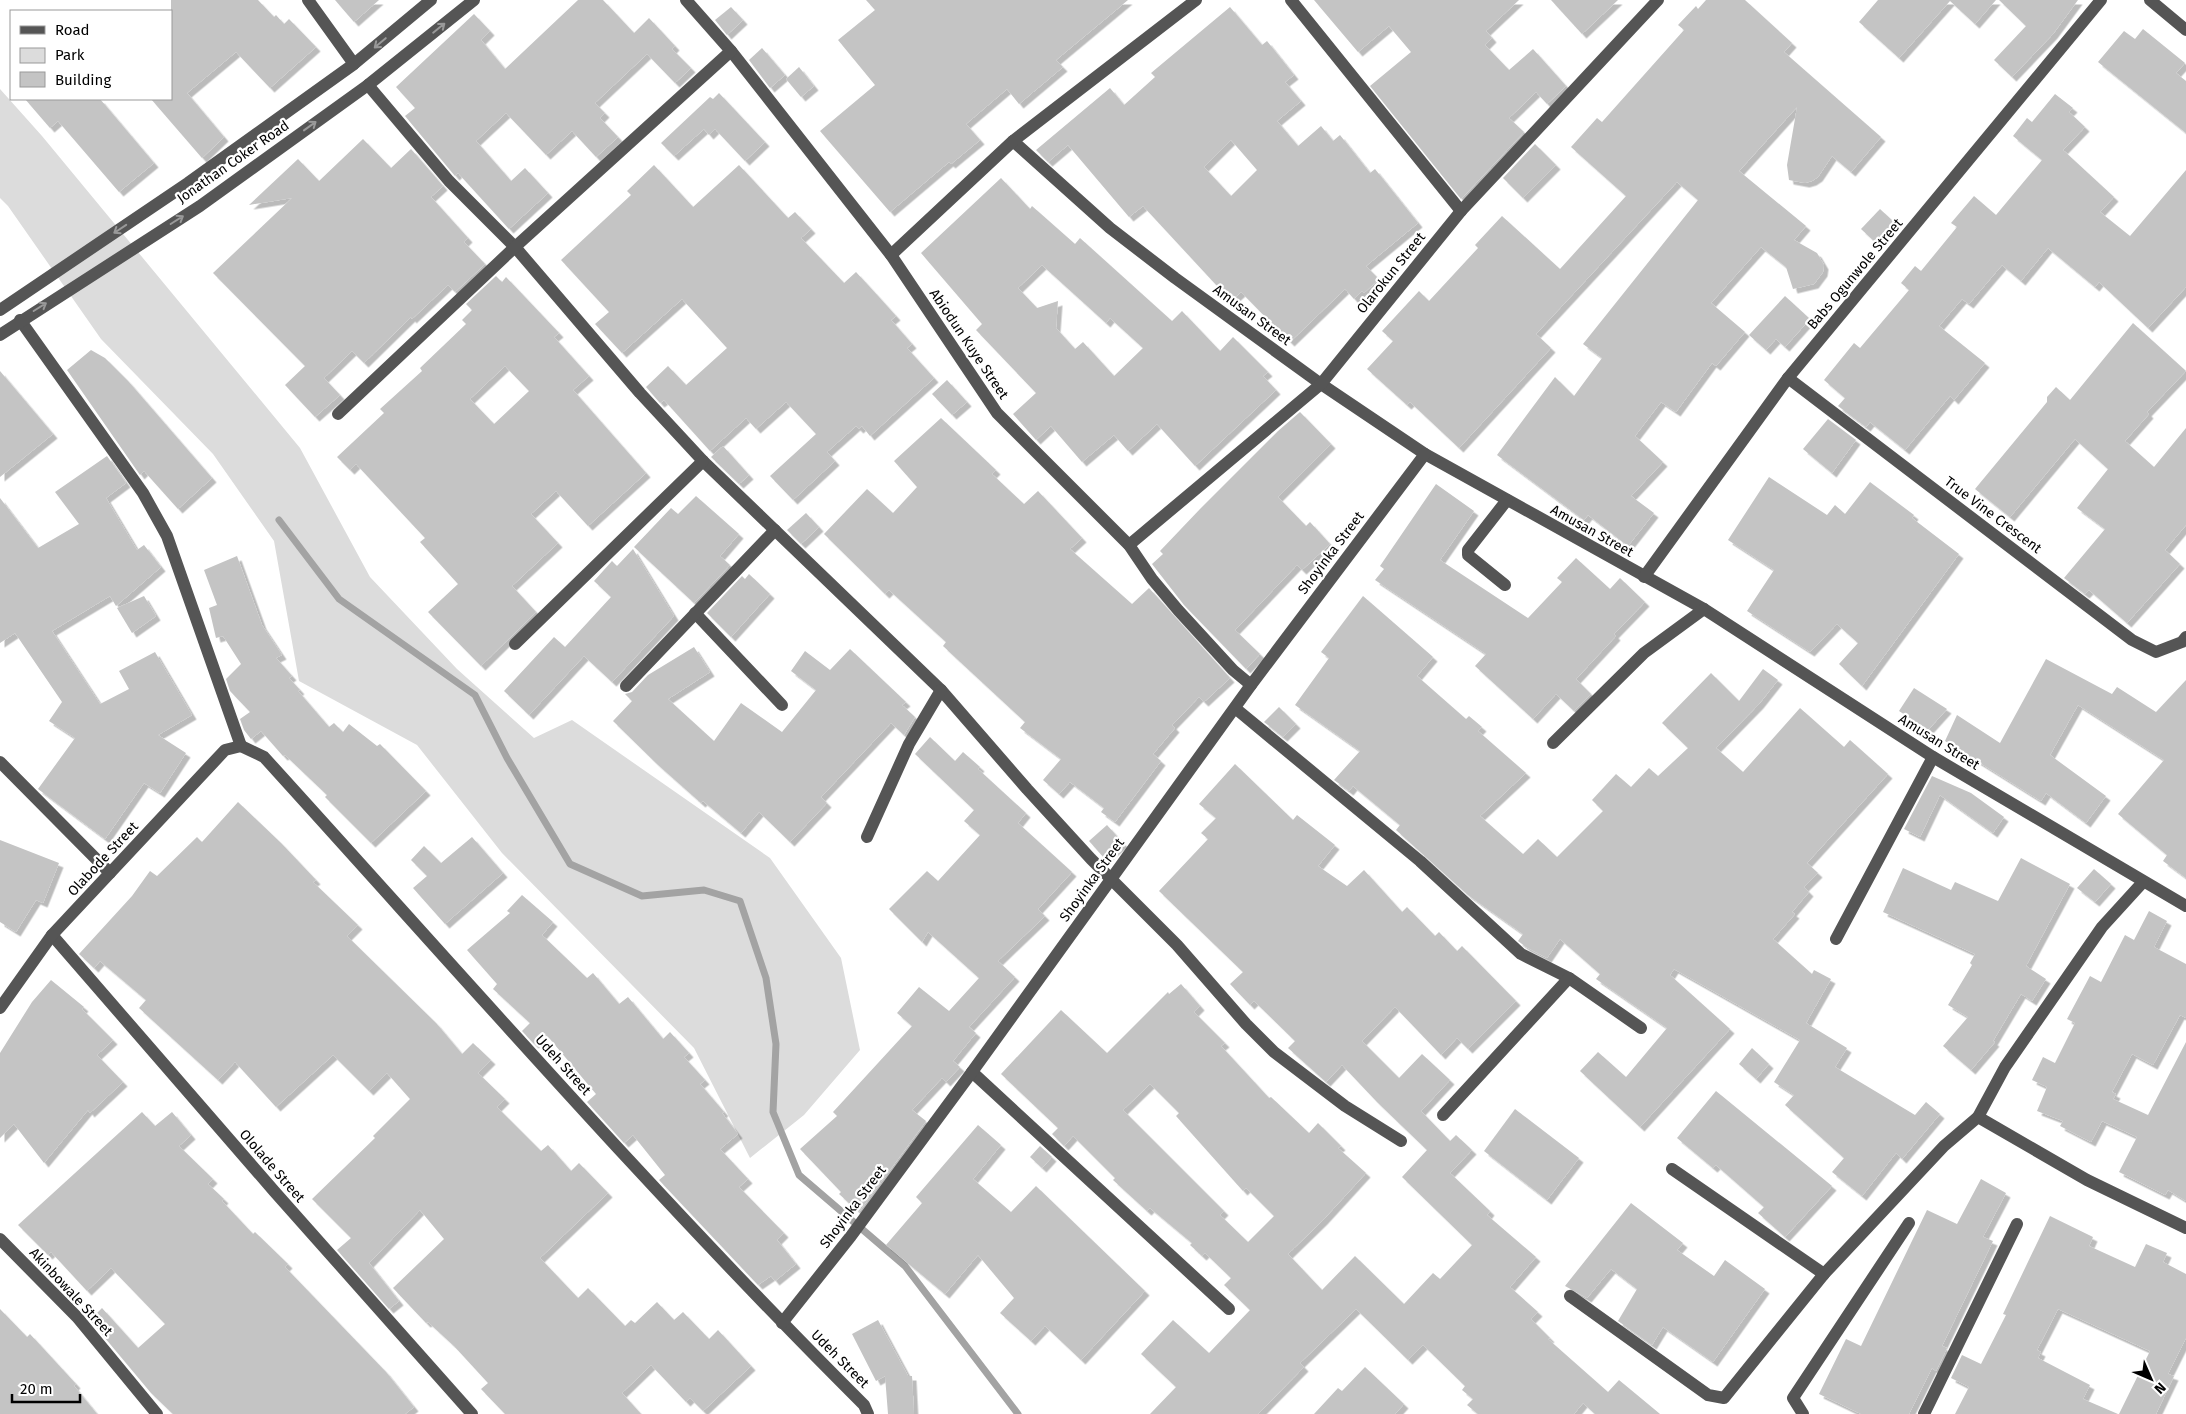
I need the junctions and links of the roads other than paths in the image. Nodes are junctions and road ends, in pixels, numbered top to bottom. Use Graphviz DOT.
graph roads {
  1 [pos="308,0"];
  2 [pos="430,0"];
  3 [pos="474,0"];
  4 [pos="686,0"];
  5 [pos="1196,0"];
  6 [pos="1291,0"];
  7 [pos="1658,0"];
  8 [pos="2101,0"];
  9 [pos="2150,0"];
  10 [pos="2186,30"];
  11 [pos="731,51"];
  12 [pos="354,64"];
  13 [pos="368,85"];
  14 [pos="1013,141"];
  15 [pos="1461,211"];
  16 [pos="515,247"];
  17 [pos="891,255"];
  18 [pos="0,310"];
  19 [pos="20,320"];
  20 [pos="0,335"];
  21 [pos="1788,378"];
  22 [pos="1321,384"];
  23 [pos="338,414"];
  24 [pos="1425,454"];
  25 [pos="703,461"];
  26 [pos="1507,500"];
  27 [pos="774,530"];
  28 [pos="1129,545"];
  29 [pos="1644,577"];
  30 [pos="1505,585"];
  31 [pos="1704,609"];
  32 [pos="695,613"];
  33 [pos="2186,637"];
  34 [pos="515,644"];
  35 [pos="1251,685"];
  36 [pos="626,686"];
  37 [pos="941,690"];
  38 [pos="782,705"];
  39 [pos="1235,708"];
  40 [pos="1553,743"];
  41 [pos="241,746"];
  42 [pos="1933,757"];
  43 [pos="0,762"];
  44 [pos="867,838"];
  45 [pos="110,873"];
  46 [pos="1111,877"];
  47 [pos="2143,882"];
  48 [pos="2186,906"];
  49 [pos="52,935"];
  50 [pos="1836,938"];
  51 [pos="1569,978"];
  52 [pos="0,1008"];
  53 [pos="1641,1028"];
  54 [pos="972,1072"];
  55 [pos="1443,1115"];
  56 [pos="1978,1117"];
  57 [pos="1401,1141"];
  58 [pos="1672,1169"];
  59 [pos="1909,1223"];
  60 [pos="2017,1224"];
  61 [pos="2186,1228"];
  62 [pos="0,1239"];
  63 [pos="1824,1274"];
  64 [pos="1570,1296"];
  65 [pos="1228,1308"];
  66 [pos="782,1323"];
  67 [pos="866,1409"];
  68 [pos="157,1414"];
  69 [pos="472,1414"];
  70 [pos="1803,1414"];
  71 [pos="1924,1414"];
  1 -- 12 [label="street"];
  2 -- 12 [label="street, Jonathan Coker Road, one-way"];
  13 -- 3 [label="street, Jonathan Coker Road, one-way"];
  4 -- 11 [label="street, Abiodun Kuye Street"];
  5 -- 14 [label="street"];
  6 -- 15 [label="street"];
  7 -- 15 [label="street, Olarokun Street"];
  8 -- 21 [label="street, Babs Ogunwole Street"];
  9 -- 10 [label="street"];
  11 -- 16 [label="street"];
  11 -- 17 [label="street, Abiodun Kuye Street"];
  12 -- 18 [label="street, Jonathan Coker Road, one-way"];
  13 -- 16 [label="street"];
  19 -- 13 [label="street, Jonathan Coker Road, one-way"];
  14 -- 17 [label="street"];
  14 -- 22 [label="street, Amusan Street"];
  15 -- 22 [label="street, Olarokun Street"];
  16 -- 23 [label="street"];
  16 -- 25 [label="street"];
  17 -- 28 [label="street, Abiodun Kuye Street"];
  19 -- 20 [label="street, Jonathan Coker Road"];
  19 -- 41 [label="street"];
  21 -- 29 [label="street, Babs Ogunwole Street"];
  21 -- 33 [label="street, True Vine Crescent"];
  22 -- 24 [label="street, Amusan Street"];
  22 -- 28 [label="street, Olarokun Street"];
  24 -- 26 [label="street, Amusan Street"];
  24 -- 35 [label="street, Shoyinka Street"];
  25 -- 27 [label="street"];
  25 -- 34 [label="street"];
  26 -- 29 [label="street, Amusan Street"];
  26 -- 30 [label="street"];
  27 -- 32 [label="street"];
  27 -- 37 [label="street"];
  28 -- 35 [label="street, Abiodun Kuye Street"];
  29 -- 31 [label="street, Amusan Street"];
  31 -- 40 [label="street"];
  31 -- 42 [label="street, Amusan Street"];
  32 -- 36 [label="street"];
  32 -- 38 [label="street"];
  35 -- 39 [label="street, Shoyinka Street"];
  37 -- 44 [label="street"];
  37 -- 46 [label="street"];
  39 -- 46 [label="street, Shoyinka Street"];
  39 -- 51 [label="street"];
  41 -- 45 [label="street, Olabode Street"];
  41 -- 66 [label="street, Udeh Street"];
  42 -- 47 [label="street, Amusan Street"];
  42 -- 50 [label="street"];
  43 -- 45 [label="street"];
  45 -- 49 [label="street, Olabode Street"];
  46 -- 54 [label="street, Shoyinka Street"];
  46 -- 57 [label="street"];
  47 -- 48 [label="street, Amusan Street"];
  47 -- 56 [label="street"];
  49 -- 52 [label="street, Olabode Street"];
  49 -- 69 [label="street, Ololade Street"];
  51 -- 53 [label="street"];
  51 -- 55 [label="street"];
  54 -- 65 [label="street"];
  54 -- 66 [label="street, Shoyinka Street"];
  56 -- 61 [label="street"];
  56 -- 63 [label="street"];
  58 -- 63 [label="street"];
  59 -- 70 [label="street"];
  60 -- 71 [label="street"];
  62 -- 68 [label="street, Akinbowale Street"];
  63 -- 64 [label="street"];
  66 -- 67 [label="street, Udeh Street"];
}
